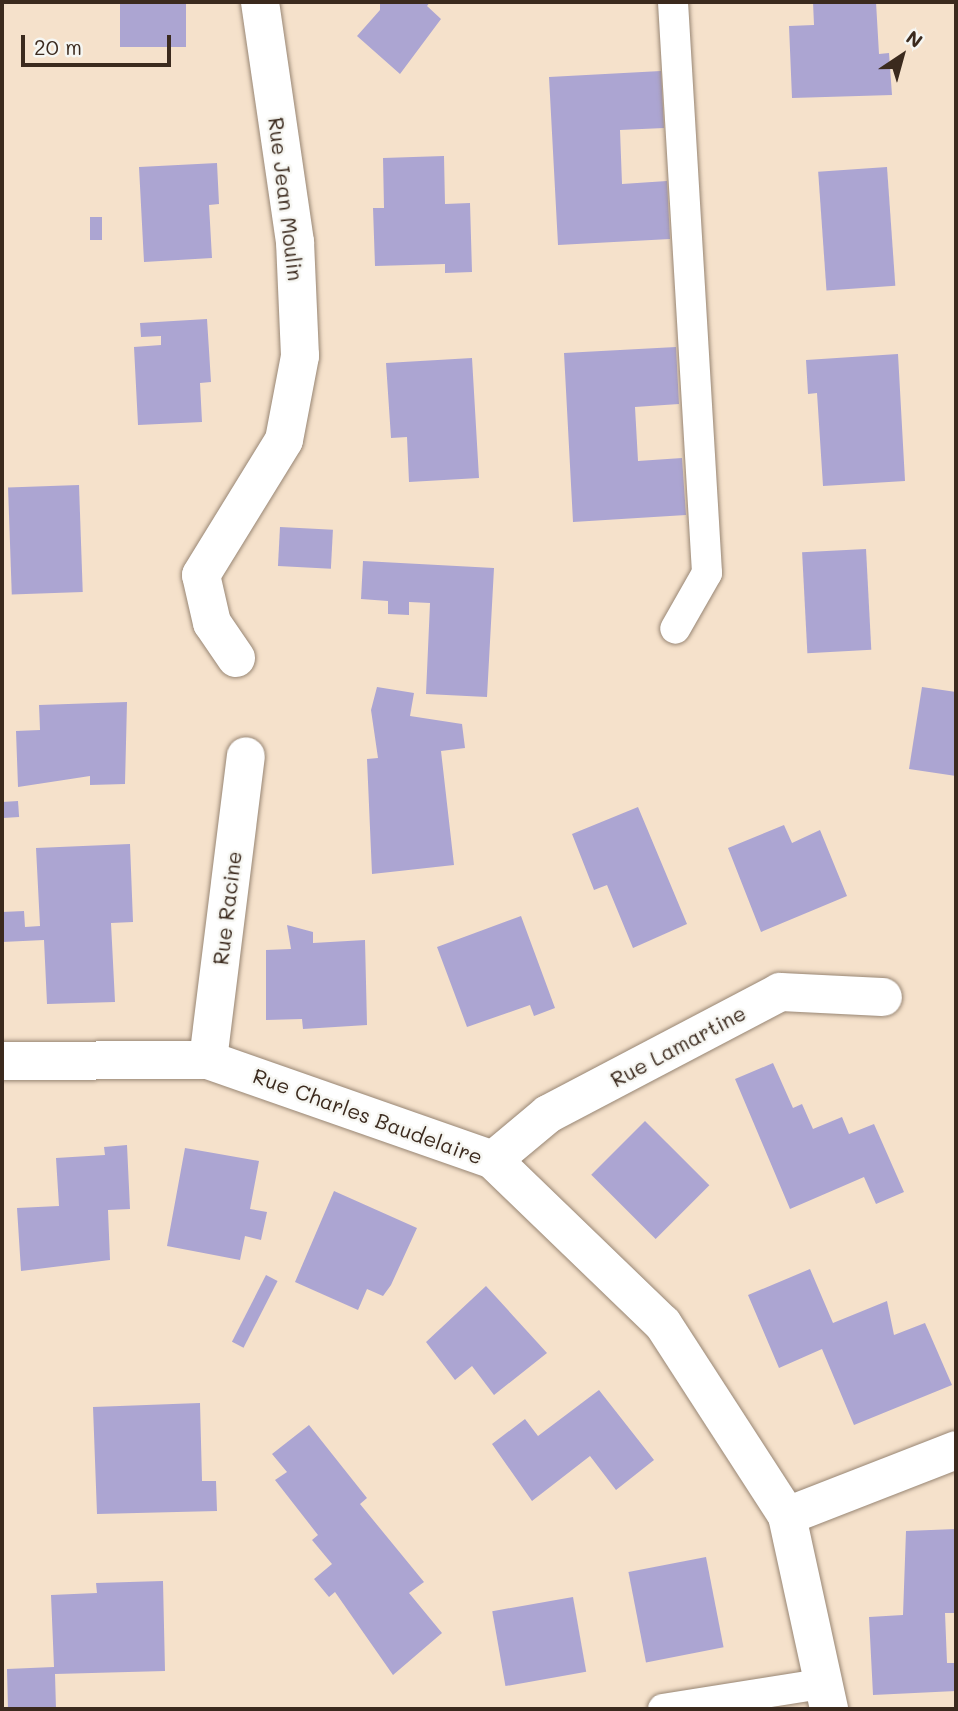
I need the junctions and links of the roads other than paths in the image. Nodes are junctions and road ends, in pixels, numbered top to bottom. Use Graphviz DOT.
graph roads {
  1 [pos="260,2"];
  2 [pos="673,2"];
  3 [pos="675,629"];
  4 [pos="236,658"];
  5 [pos="246,756"];
  6 [pos="883,997"];
  7 [pos="208,1060"];
  8 [pos="2,1061"];
  9 [pos="493,1160"];
  10 [pos="956,1450"];
  11 [pos="786,1516"];
  12 [pos="828,1696"];
  13 [pos="663,1709"];
  1 -- 4 [label="street, Rue Jean Moulin"];
  2 -- 3 [label="lane"];
  5 -- 7 [label="street, Rue Racine"];
  6 -- 9 [label="street, Rue Lamartine"];
  7 -- 8 [label="street, Rue Charles Baudelaire"];
  7 -- 9 [label="street, Rue Charles Baudelaire"];
  9 -- 11 [label="street, Rue Charles Baudelaire"];
  10 -- 11 [label="street"];
  11 -- 12 [label="street, Rue Charles Baudelaire"];
  12 -- 13 [label="lane"];
}
